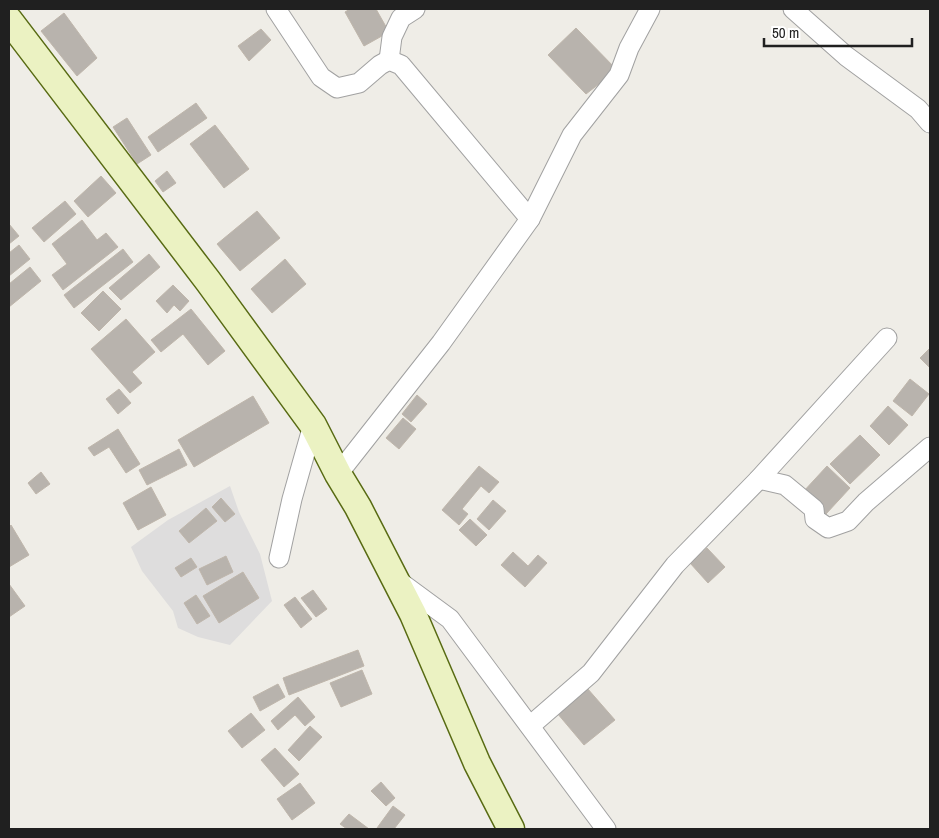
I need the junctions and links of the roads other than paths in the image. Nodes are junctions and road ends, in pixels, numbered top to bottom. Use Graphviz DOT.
graph roads {
  1 [pos="276,9"];
  2 [pos="415,9"];
  3 [pos="650,9"];
  4 [pos="793,9"];
  5 [pos="9,20"];
  6 [pos="389,60"];
  7 [pos="930,123"];
  8 [pos="530,219"];
  9 [pos="887,338"];
  10 [pos="313,425"];
  11 [pos="930,447"];
  12 [pos="338,474"];
  13 [pos="759,479"];
  14 [pos="279,558"];
  15 [pos="392,576"];
  16 [pos="530,726"];
  17 [pos="511,829"];
  18 [pos="606,829"];
  1 -- 6 [label="street"];
  2 -- 6 [label="street"];
  3 -- 8 [label="street"];
  4 -- 7 [label="street"];
  5 -- 10 [label="street"];
  6 -- 8 [label="street"];
  8 -- 12 [label="street"];
  9 -- 13 [label="street"];
  10 -- 12 [label="street"];
  10 -- 14 [label="street"];
  11 -- 13 [label="street"];
  12 -- 15 [label="street"];
  13 -- 16 [label="street"];
  15 -- 16 [label="street"];
  15 -- 17 [label="street"];
  16 -- 18 [label="street"];
}
